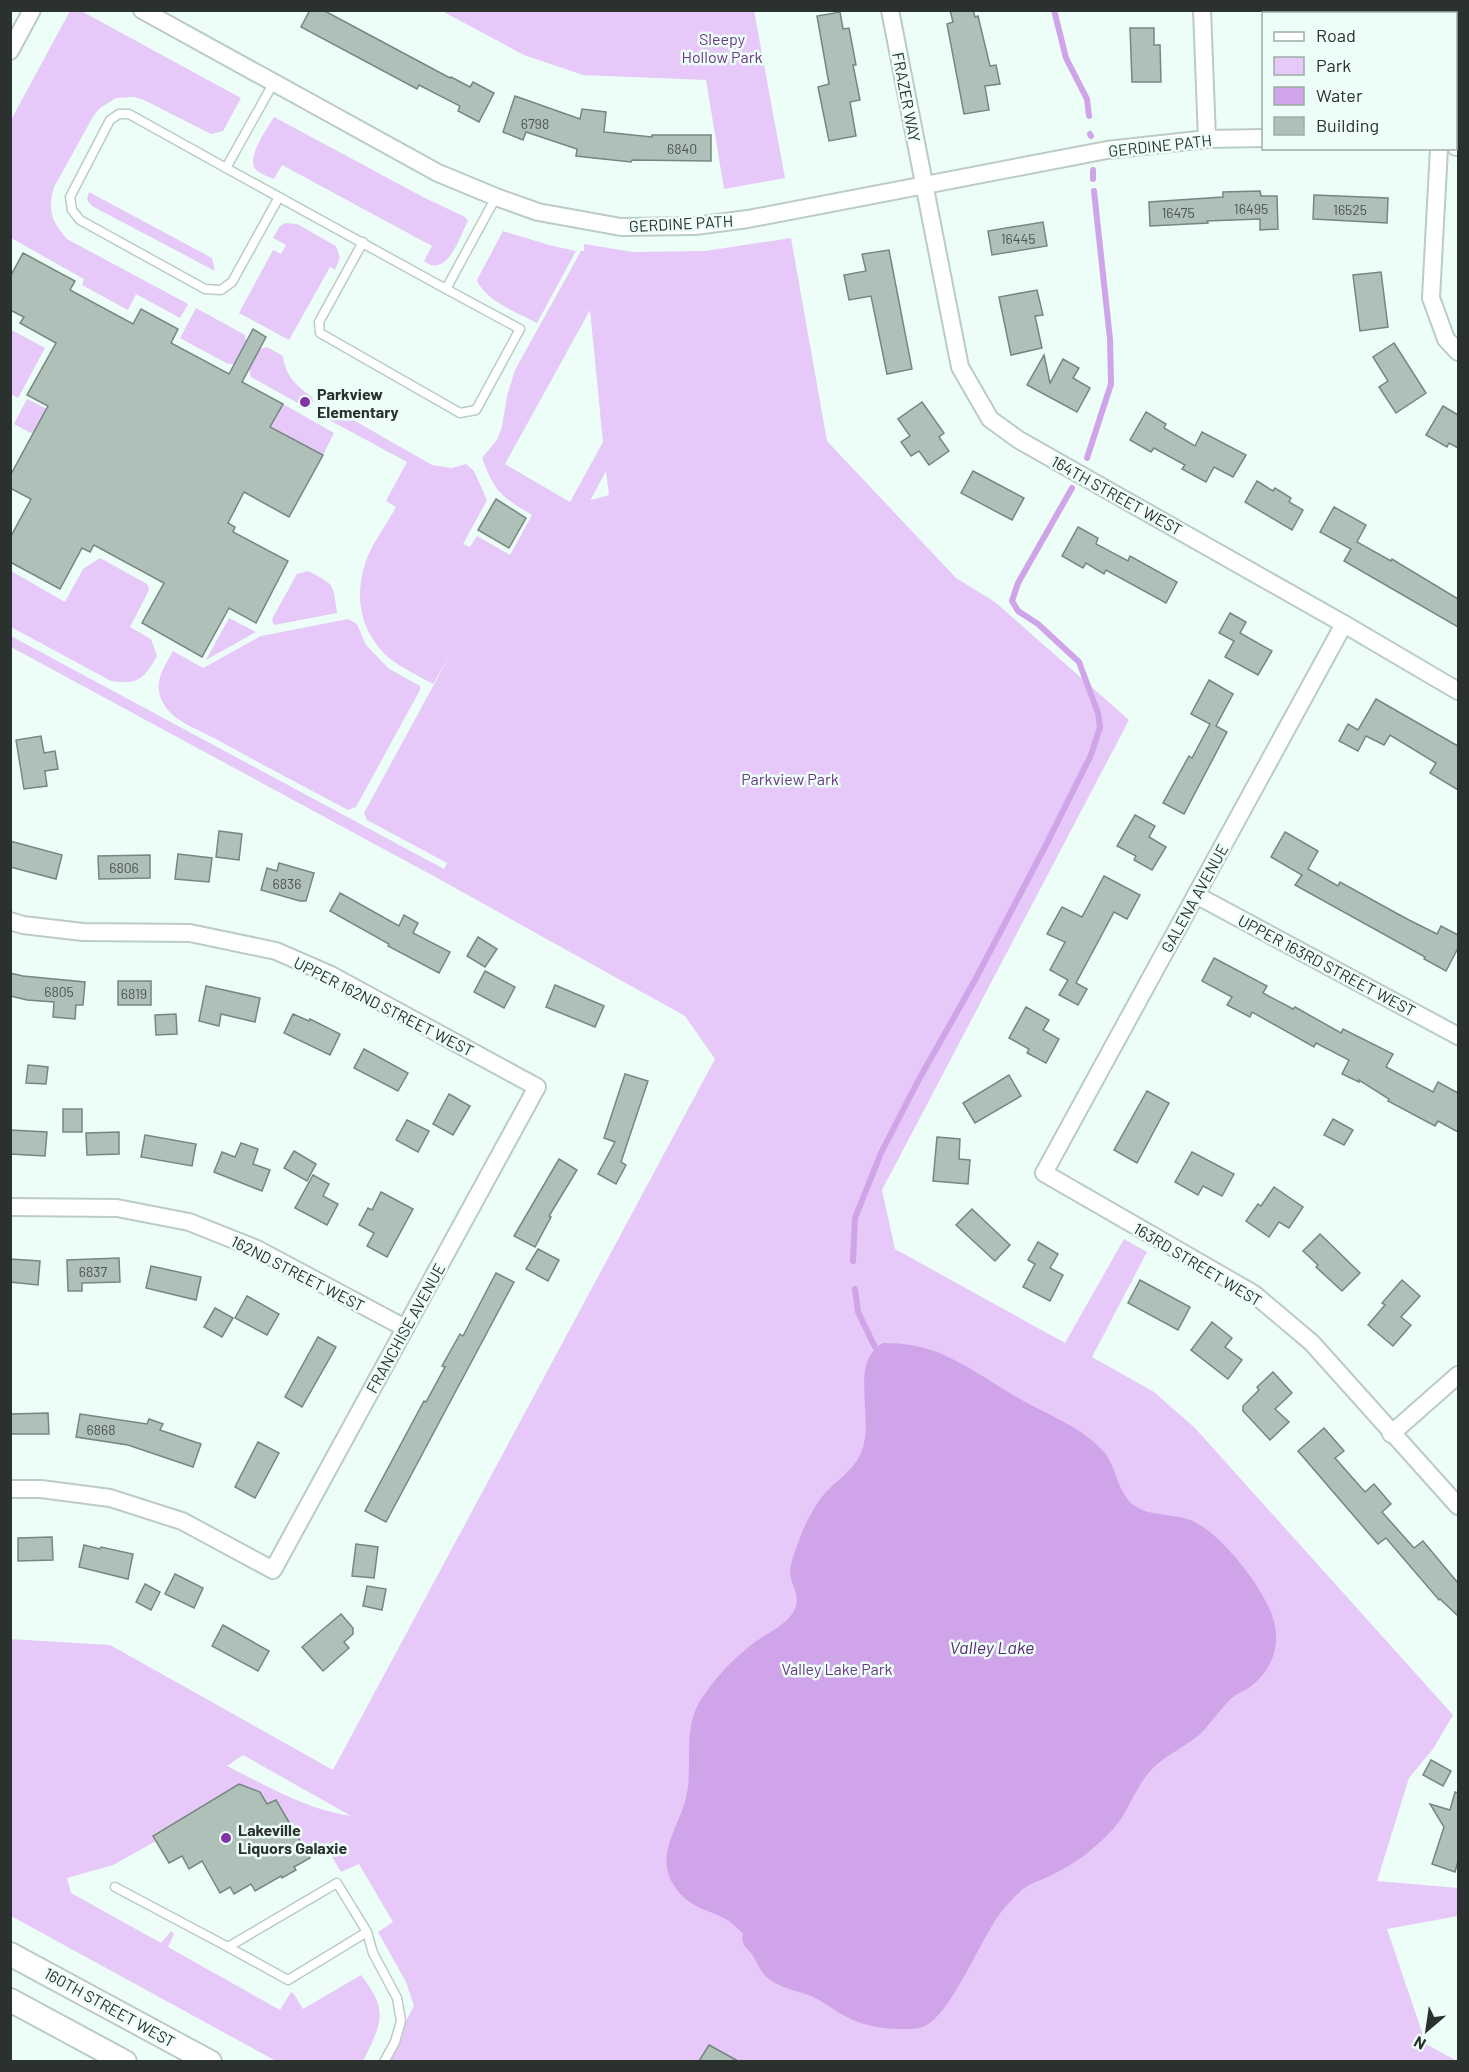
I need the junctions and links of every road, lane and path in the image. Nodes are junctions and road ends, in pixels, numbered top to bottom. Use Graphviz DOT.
graph roads {
  1 [pos="32,10"];
  2 [pos="142,10"];
  3 [pos="890,10"];
  4 [pos="1202,10"];
  5 [pos="10,51"];
  6 [pos="274,82"];
  7 [pos="1262,138"];
  8 [pos="1207,139"];
  9 [pos="1439,150"];
  10 [pos="226,168"];
  11 [pos="924,184"];
  12 [pos="279,197"];
  13 [pos="496,197"];
  14 [pos="363,242"];
  15 [pos="446,289"];
  16 [pos="1458,352"];
  17 [pos="1344,624"];
  18 [pos="1458,691"];
  19 [pos="1196,895"];
  20 [pos="10,921"];
  21 [pos="1458,1036"];
  22 [pos="537,1087"];
  23 [pos="1044,1173"];
  24 [pos="10,1207"];
  25 [pos="405,1328"];
  26 [pos="1458,1375"];
  27 [pos="1391,1434"];
  28 [pos="10,1489"];
  29 [pos="1458,1506"];
  30 [pos="115,1887"];
  31 [pos="367,1932"];
  32 [pos="228,1947"];
  33 [pos="10,1954"];
  34 [pos="10,2000"];
  35 [pos="125,2061"];
  36 [pos="210,2061"];
  37 [pos="384,2061"];
  1 -- 5 [label="street"];
  2 -- 6 [label="street, GERDINE PATH"];
  3 -- 11 [label="street, FRAZER WAY"];
  4 -- 8 [label="street"];
  6 -- 10 [label="lane"];
  6 -- 13 [label="street, GERDINE PATH"];
  7 -- 8 [label="street, GERDINE PATH"];
  8 -- 11 [label="street, GERDINE PATH"];
  9 -- 16 [label="street"];
  10 -- 12 [label="lane"];
  10 -- 12 [label="lane"];
  11 -- 13 [label="street, GERDINE PATH"];
  11 -- 17 [label="street, 164TH STREET WEST"];
  12 -- 14 [label="lane"];
  13 -- 15 [label="lane"];
  14 -- 15 [label="lane"];
  14 -- 15 [label="lane"];
  17 -- 18 [label="street, 164TH STREET WEST"];
  17 -- 19 [label="street, GALENA AVENUE"];
  19 -- 21 [label="street, UPPER 163RD STREET WEST"];
  19 -- 23 [label="street, GALENA AVENUE"];
  20 -- 22 [label="street, UPPER 162ND STREET WEST"];
  22 -- 25 [label="street, FRANCHISE AVENUE"];
  23 -- 27 [label="street, 163RD STREET WEST"];
  24 -- 25 [label="street, 162ND STREET WEST"];
  25 -- 28 [label="street, FRANCHISE AVENUE"];
  26 -- 27 [label="street"];
  27 -- 29 [label="street, 163RD STREET WEST"];
  30 -- 32 [label="lane"];
  31 -- 32 [label="lane"];
  31 -- 32 [label="lane"];
  31 -- 37 [label="lane"];
  33 -- 36 [label="main road, 160TH STREET WEST"];
  34 -- 35 [label="main road"];
}
